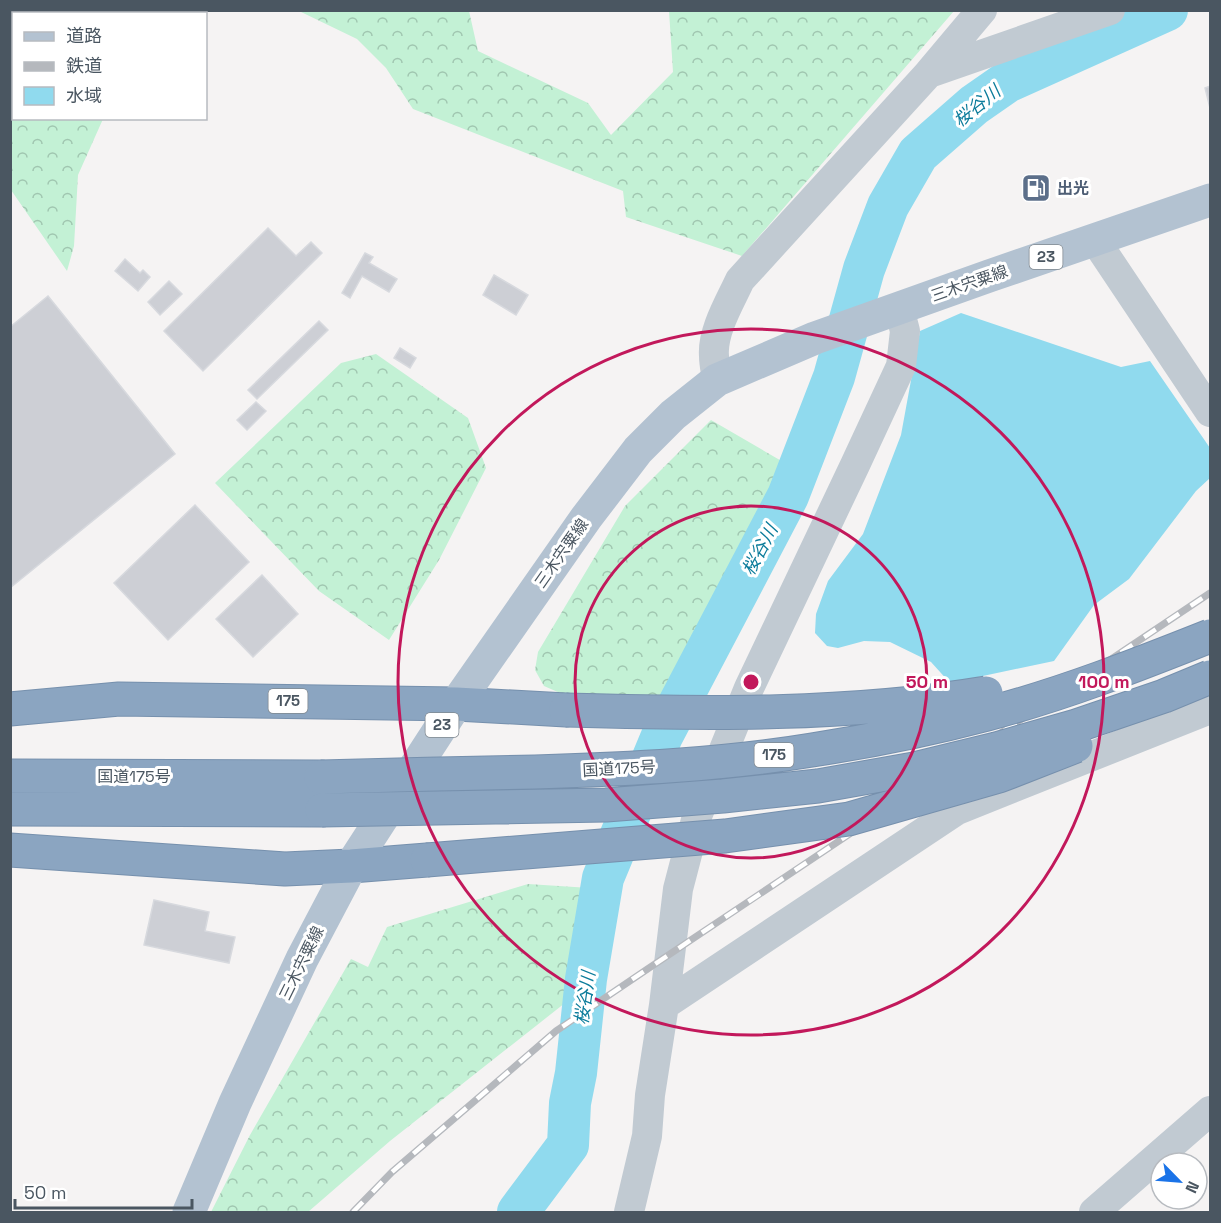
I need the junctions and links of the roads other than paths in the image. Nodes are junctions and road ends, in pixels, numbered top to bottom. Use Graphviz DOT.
graph roads {
  1 [pos="982,10"];
  2 [pos="1110,10"];
  3 [pos="929,73"];
  4 [pos="1210,201"];
  5 [pos="1095,240"];
  6 [pos="891,311"];
  7 [pos="717,380"];
  8 [pos="1210,412"];
  9 [pos="1210,636"];
  10 [pos="1146,662"];
  11 [pos="1210,677"];
  12 [pos="1210,683"];
  13 [pos="456,704"];
  14 [pos="10,709"];
  15 [pos="1210,709"];
  16 [pos="10,776"];
  17 [pos="10,809"];
  18 [pos="10,850"];
  19 [pos="351,866"];
  20 [pos="664,1005"];
  21 [pos="1210,1111"];
  22 [pos="189,1212"];
  23 [pos="629,1212"];
  24 [pos="1094,1212"];
  1 -- 3 [label="street"];
  2 -- 3 [label="street"];
  3 -- 7 [label="street"];
  4 -- 5 [label="main road, 三木宍粟線 / 23"];
  5 -- 6 [label="main road, 三木宍粟線 / 23"];
  5 -- 8 [label="street"];
  6 -- 7 [label="main road, 三木宍粟線 / 23"];
  6 -- 20 [label="street"];
  7 -- 13 [label="main road, 三木宍粟線 / 23"];
  9 -- 10 [label="highway, 国道175号 / 175, bridge"];
  10 -- 13 [label="highway, 175, bridge"];
  10 -- 16 [label="highway, 国道175号 / 175, bridge"];
  11 -- 17 [label="highway, 国道175号 / 175, bridge"];
  12 -- 19 [label="highway, bridge"];
  13 -- 14 [label="highway, 175"];
  13 -- 19 [label="main road, 三木宍粟線 / 23"];
  15 -- 20 [label="street"];
  18 -- 19 [label="highway"];
  19 -- 22 [label="main road, 三木宍粟線 / 23"];
  20 -- 23 [label="street"];
  21 -- 24 [label="street"];
}
